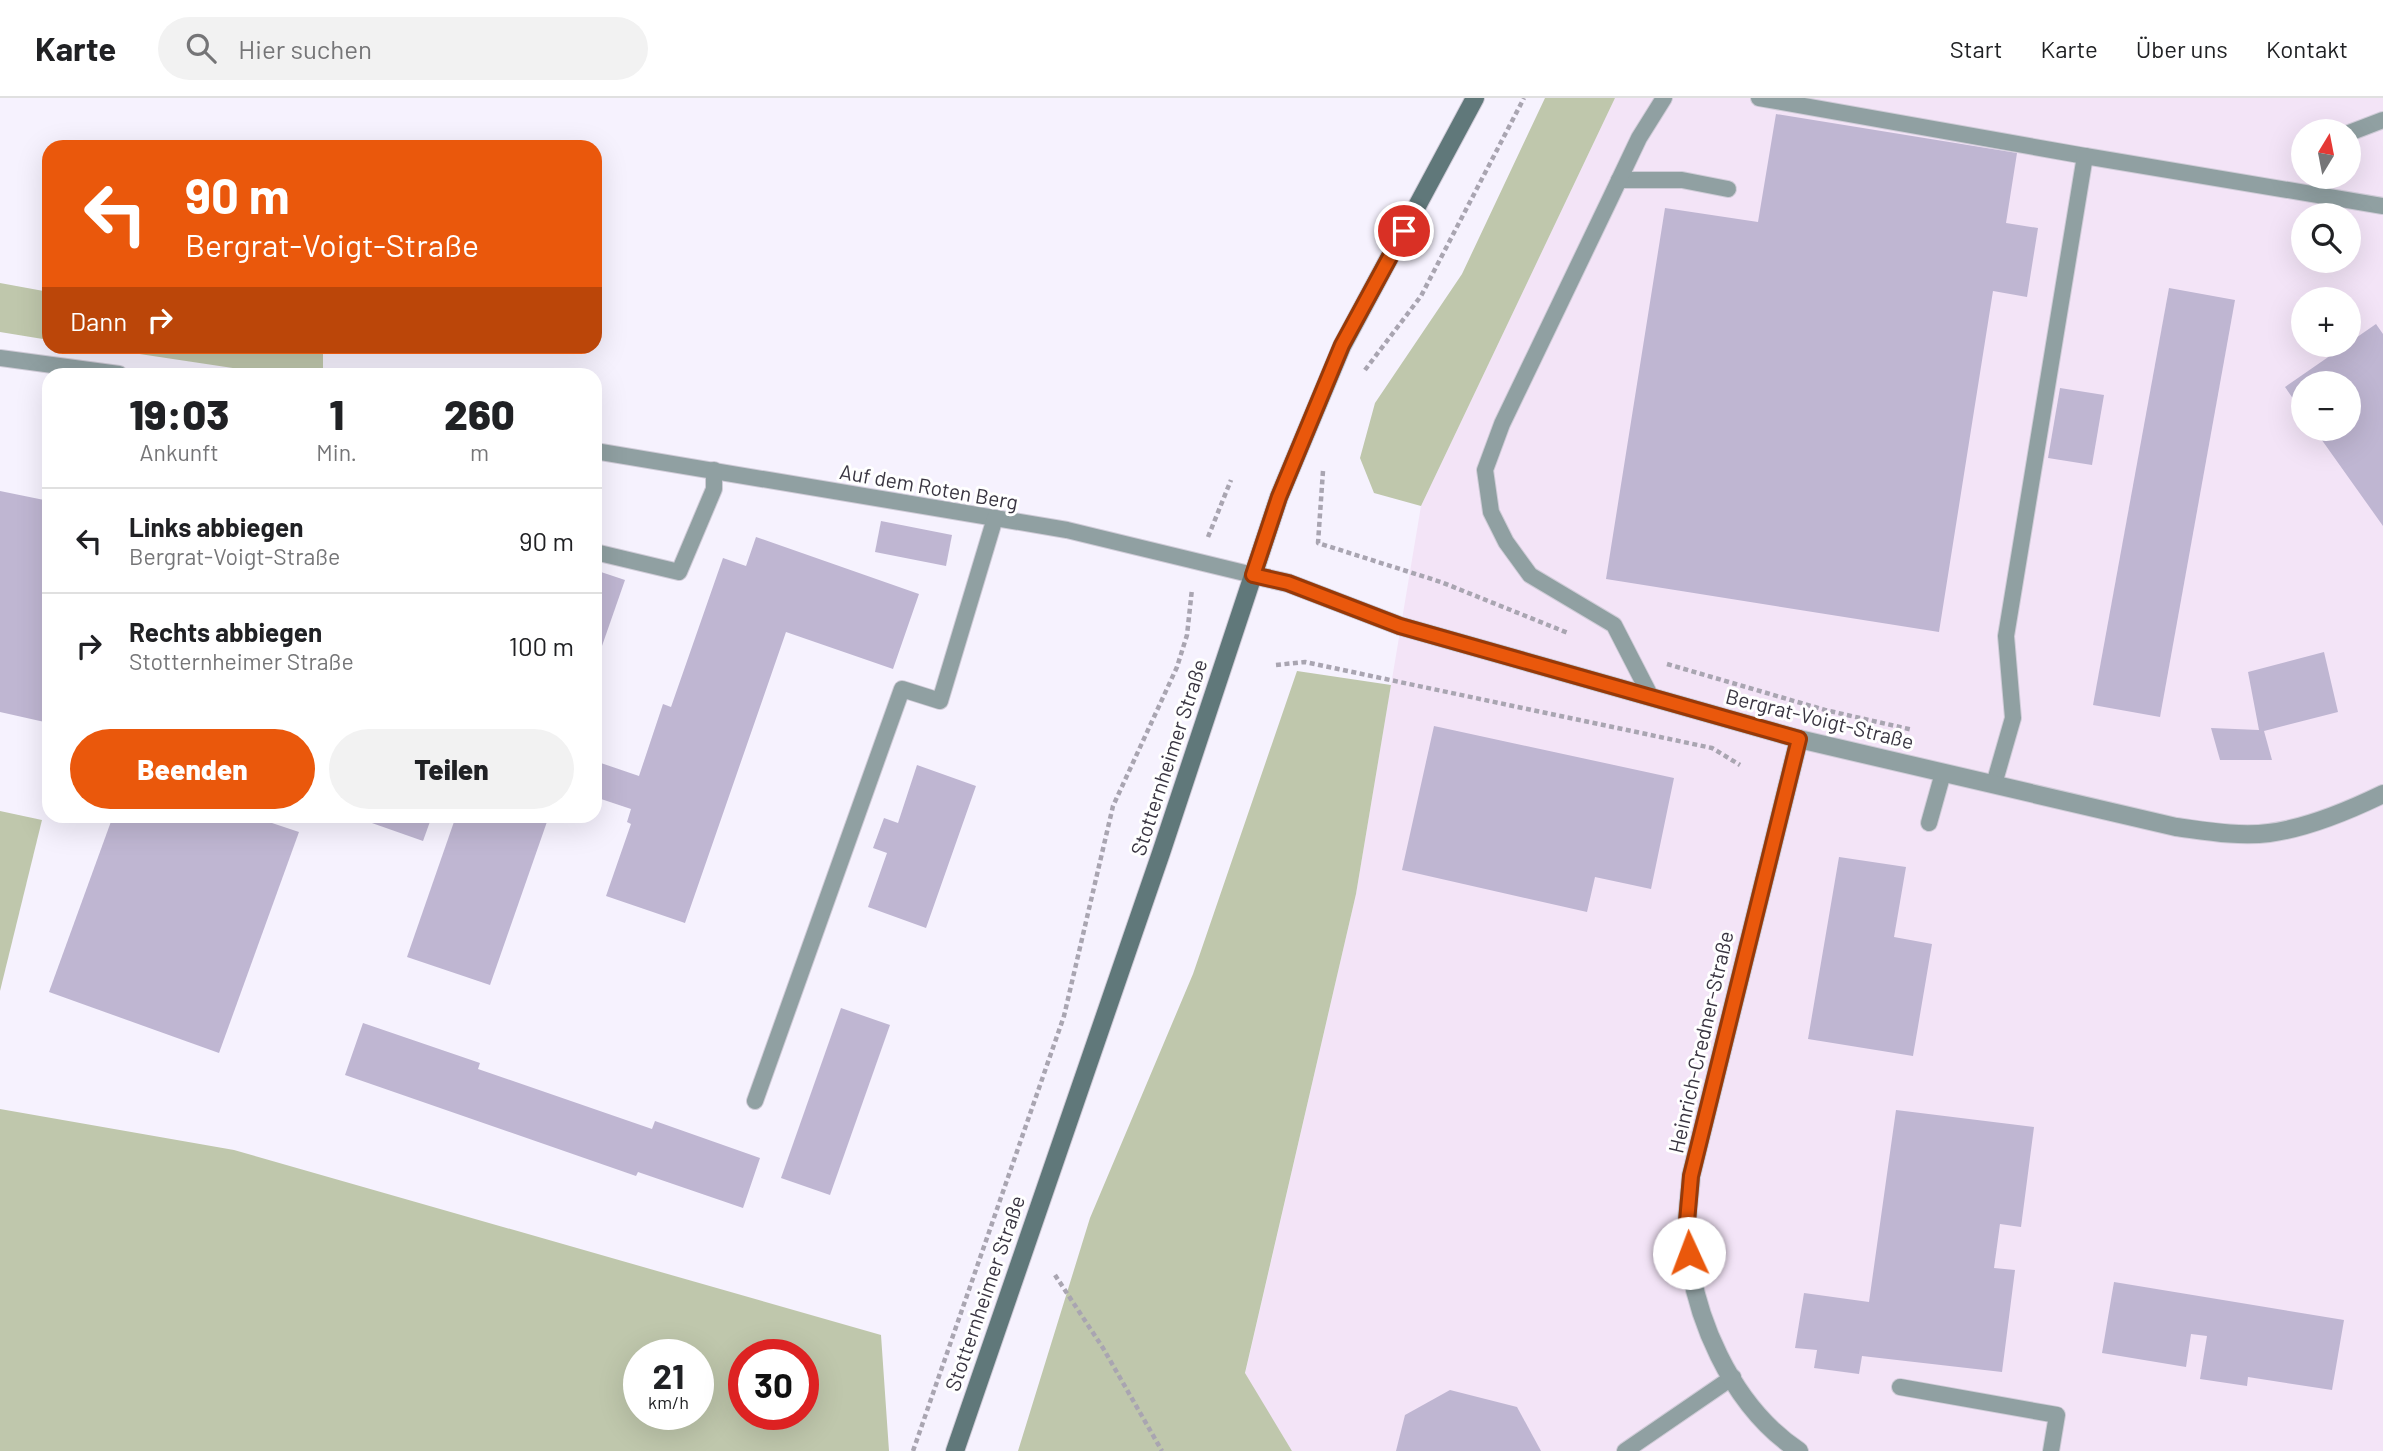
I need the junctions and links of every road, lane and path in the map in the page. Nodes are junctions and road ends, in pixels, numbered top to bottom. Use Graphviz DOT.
graph roads {
  1 [pos="1475,98"];
  2 [pos="1524,98"];
  3 [pos="1664,98"];
  4 [pos="1759,98"];
  5 [pos="2383,120"];
  6 [pos="2361,128"];
  7 [pos="2085,156"];
  8 [pos="1619,180"];
  9 [pos="1728,189"];
  10 [pos="2383,206"];
  11 [pos="0,358"];
  12 [pos="74,368"];
  13 [pos="1364,372"];
  14 [pos="602,451"];
  15 [pos="1325,458"];
  16 [pos="714,470"];
  17 [pos="1231,480"];
  18 [pos="995,518"];
  19 [pos="1318,543"];
  20 [pos="602,554"];
  21 [pos="1198,562"];
  22 [pos="1253,575"];
  23 [pos="1276,665"];
  24 [pos="1651,697"];
  25 [pos="1799,739"];
  26 [pos="1740,765"];
  27 [pos="1943,773"];
  28 [pos="1994,785"];
  29 [pos="2383,794"];
  30 [pos="1930,823"];
  31 [pos="755,1101"];
  32 [pos="1055,1275"];
  33 [pos="1733,1377"];
  34 [pos="1900,1387"];
  35 [pos="913,1451"];
  36 [pos="955,1451"];
  37 [pos="1162,1451"];
  38 [pos="1625,1451"];
  39 [pos="1799,1451"];
  40 [pos="2051,1451"];
  1 -- 22 [label="main road, Stotternheimer Straße"];
  2 -- 13 [label="path"];
  3 -- 8 [label="lane"];
  4 -- 7 [label="lane"];
  5 -- 6 [label="lane"];
  7 -- 10 [label="lane"];
  7 -- 28 [label="lane"];
  8 -- 9 [label="lane"];
  8 -- 24 [label="lane"];
  11 -- 12 [label="lane"];
  14 -- 16 [label="lane, Auf dem Roten Berg"];
  15 -- 19 [label="path"];
  16 -- 18 [label="lane, Auf dem Roten Berg"];
  16 -- 20 [label="lane"];
  17 -- 21 [label="path"];
  18 -- 21 [label="lane, Auf dem Roten Berg"];
  18 -- 31 [label="lane"];
  21 -- 22 [label="lane, Auf dem Roten Berg"];
  21 -- 35 [label="path"];
  22 -- 24 [label="street, Bergrat-Voigt-Straße"];
  22 -- 36 [label="main road, Stotternheimer Straße"];
  23 -- 26 [label="path"];
  24 -- 25 [label="street, Bergrat-Voigt-Straße"];
  25 -- 27 [label="street, Bergrat-Voigt-Straße"];
  25 -- 33 [label="street, Heinrich-Credner-Straße"];
  27 -- 28 [label="street, Bergrat-Voigt-Straße"];
  27 -- 30 [label="lane"];
  28 -- 29 [label="street, Bergrat-Voigt-Straße"];
  32 -- 37 [label="path"];
  33 -- 38 [label="lane"];
  33 -- 39 [label="street, Heinrich-Credner-Straße"];
  34 -- 40 [label="lane"];
}
